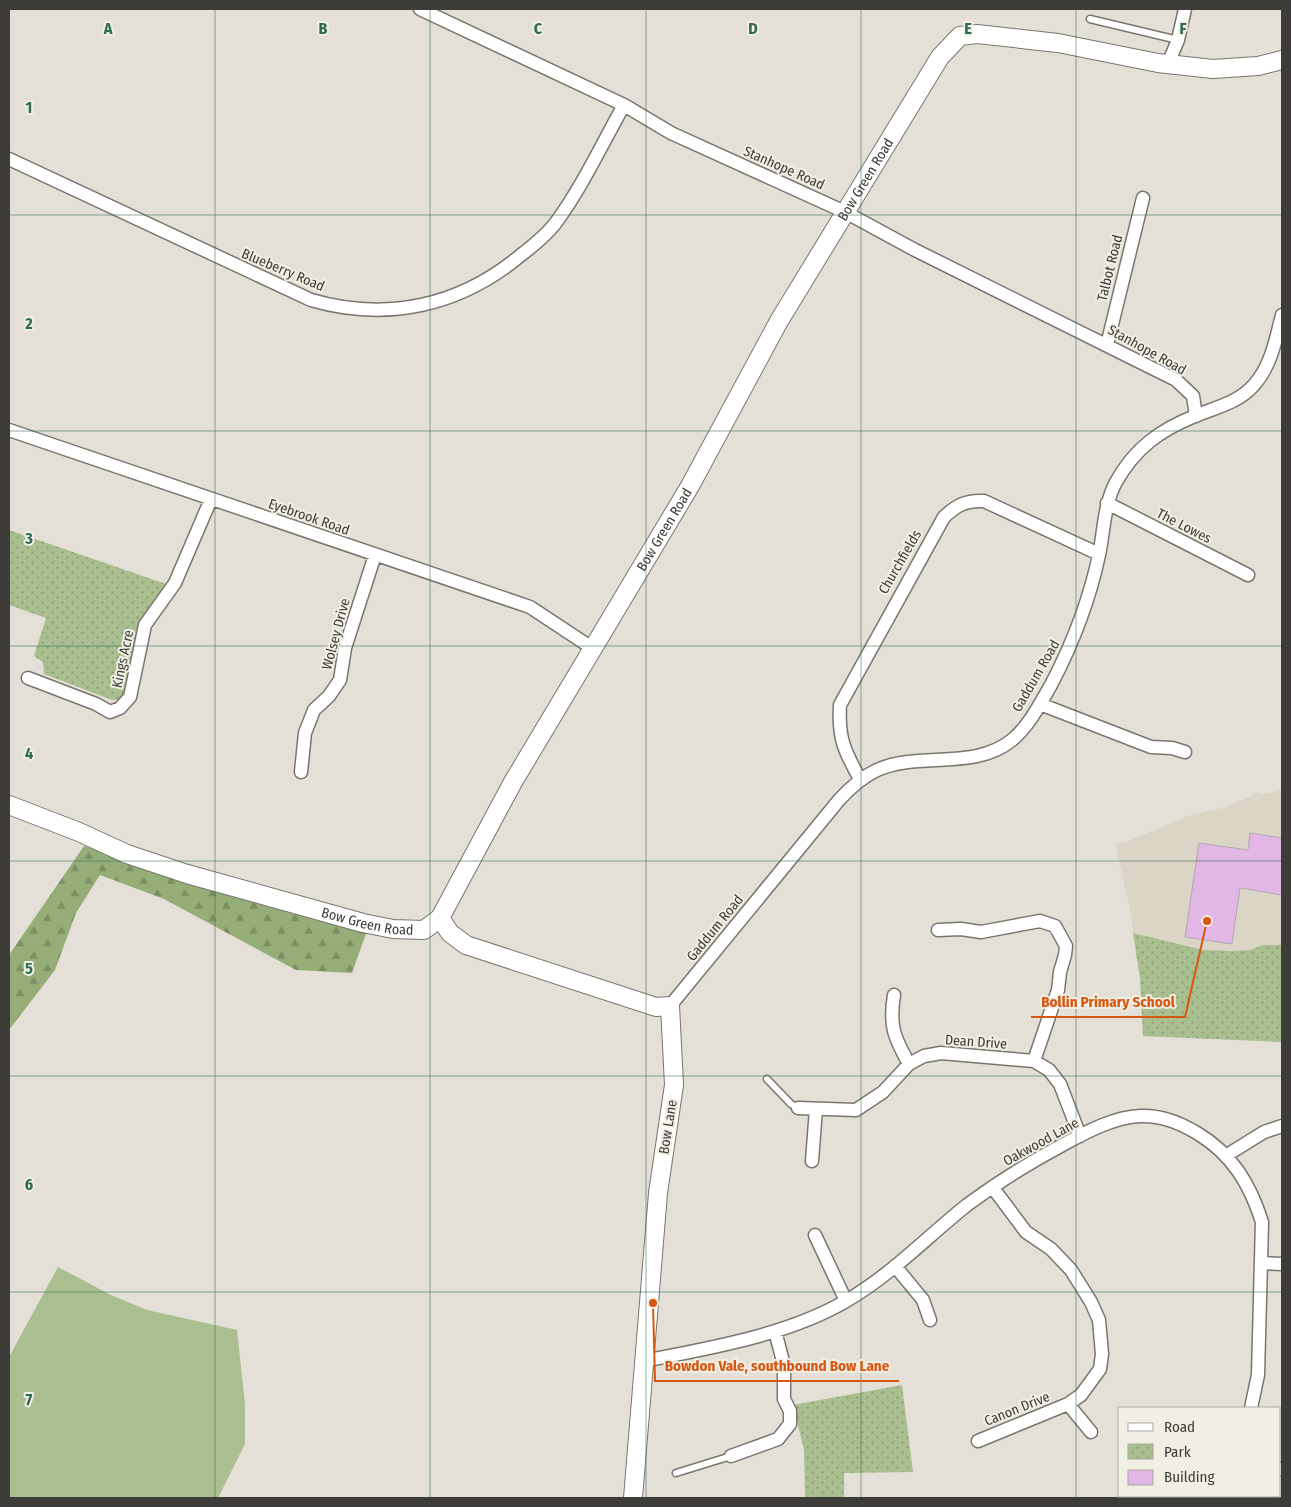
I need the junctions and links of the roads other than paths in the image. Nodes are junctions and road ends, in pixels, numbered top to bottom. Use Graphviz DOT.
graph roads {
  1 [pos="420,9"];
  2 [pos="1185,9"];
  3 [pos="1090,19"];
  4 [pos="1178,40"];
  5 [pos="1282,60"];
  6 [pos="1168,64"];
  7 [pos="624,105"];
  8 [pos="9,160"];
  9 [pos="1143,198"];
  10 [pos="844,212"];
  11 [pos="1282,315"];
  12 [pos="1107,345"];
  13 [pos="1196,416"];
  14 [pos="9,430"];
  15 [pos="211,499"];
  16 [pos="1107,503"];
  17 [pos="1100,554"];
  18 [pos="375,555"];
  19 [pos="1248,574"];
  20 [pos="592,648"];
  21 [pos="28,678"];
  22 [pos="1040,704"];
  23 [pos="1185,752"];
  24 [pos="301,772"];
  25 [pos="860,779"];
  26 [pos="9,805"];
  27 [pos="440,918"];
  28 [pos="938,930"];
  29 [pos="894,995"];
  30 [pos="670,1006"];
  31 [pos="1034,1061"];
  32 [pos="909,1064"];
  33 [pos="767,1079"];
  34 [pos="798,1108"];
  35 [pos="816,1109"];
  36 [pos="1282,1126"];
  37 [pos="1080,1136"];
  38 [pos="1227,1155"];
  39 [pos="812,1161"];
  40 [pos="993,1188"];
  41 [pos="815,1235"];
  42 [pos="1262,1263"];
  43 [pos="1282,1264"];
  44 [pos="895,1266"];
  45 [pos="846,1302"];
  46 [pos="930,1320"];
  47 [pos="775,1331"];
  48 [pos="644,1361"];
  49 [pos="1068,1404"];
  50 [pos="1251,1407"];
  51 [pos="1091,1432"];
  52 [pos="978,1441"];
  53 [pos="731,1456"];
  54 [pos="676,1472"];
  55 [pos="633,1498"];
  1 -- 7 [label="street, Stanhope Road"];
  2 -- 4 [label="street"];
  3 -- 4 [label="lane"];
  4 -- 6 [label="street"];
  5 -- 6 [label="main road, Bow Green Road"];
  6 -- 10 [label="main road, Bow Green Road"];
  7 -- 8 [label="street, Blueberry Road"];
  7 -- 10 [label="street, Stanhope Road"];
  9 -- 12 [label="street, Talbot Road"];
  10 -- 12 [label="street, Stanhope Road"];
  10 -- 20 [label="main road, Bow Green Road"];
  11 -- 13 [label="street, Gaddum Road"];
  12 -- 13 [label="street, Stanhope Road"];
  13 -- 16 [label="street, Gaddum Road"];
  14 -- 15 [label="street, Eyebrook Road"];
  15 -- 18 [label="street, Eyebrook Road"];
  15 -- 21 [label="street, Kings Acre"];
  16 -- 17 [label="street, Gaddum Road"];
  16 -- 19 [label="street, The Lowes"];
  17 -- 22 [label="street, Gaddum Road"];
  17 -- 25 [label="street, Churchfields"];
  18 -- 20 [label="street, Eyebrook Road"];
  18 -- 24 [label="street, Wolsey Drive"];
  20 -- 27 [label="main road, Bow Green Road"];
  22 -- 23 [label="street"];
  22 -- 25 [label="street, Gaddum Road"];
  25 -- 30 [label="street, Gaddum Road"];
  26 -- 27 [label="main road, Bow Green Road"];
  27 -- 30 [label="main road"];
  28 -- 31 [label="street"];
  29 -- 32 [label="street"];
  30 -- 48 [label="main road, Bow Lane"];
  31 -- 32 [label="street, Dean Drive"];
  31 -- 37 [label="street"];
  32 -- 35 [label="street, Dean Drive"];
  33 -- 34 [label="lane"];
  34 -- 35 [label="street, Dean Drive"];
  35 -- 39 [label="street"];
  36 -- 38 [label="street"];
  37 -- 38 [label="street, Oakwood Lane"];
  37 -- 40 [label="street, Oakwood Lane"];
  38 -- 42 [label="street, Oakwood Lane"];
  40 -- 44 [label="street, Oakwood Lane"];
  40 -- 49 [label="street, Canon Drive"];
  41 -- 45 [label="street"];
  42 -- 43 [label="street"];
  42 -- 50 [label="street, Oakwood Lane"];
  44 -- 45 [label="street, Oakwood Lane"];
  44 -- 46 [label="street"];
  45 -- 47 [label="street, Oakwood Lane"];
  47 -- 48 [label="street, Oakwood Lane"];
  47 -- 53 [label="street"];
  48 -- 55 [label="main road, Bow Lane"];
  49 -- 51 [label="street, Canon Drive"];
  49 -- 52 [label="street, Canon Drive"];
  53 -- 54 [label="lane"];
}
